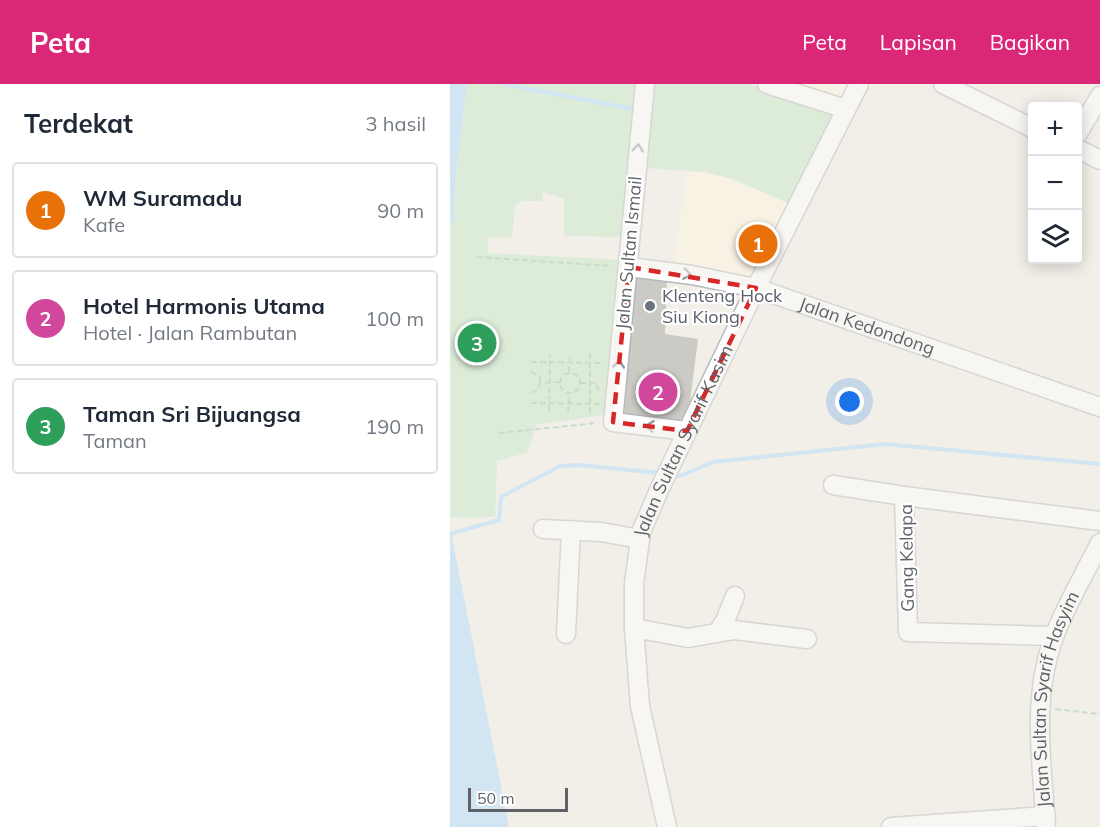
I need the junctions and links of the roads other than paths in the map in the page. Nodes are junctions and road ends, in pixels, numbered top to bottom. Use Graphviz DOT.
graph roads {
  1 [pos="645,84"];
  2 [pos="767,84"];
  3 [pos="859,84"];
  4 [pos="943,84"];
  5 [pos="1100,96"];
  6 [pos="846,110"];
  7 [pos="1082,125"];
  8 [pos="1028,126"];
  9 [pos="1082,151"];
  10 [pos="1100,160"];
  11 [pos="629,267"];
  12 [pos="756,288"];
  13 [pos="1100,407"];
  14 [pos="687,430"];
  15 [pos="833,485"];
  16 [pos="904,496"];
  17 [pos="1100,521"];
  18 [pos="543,529"];
  19 [pos="571,530"];
  20 [pos="640,539"];
  21 [pos="1100,543"];
  22 [pos="735,596"];
  23 [pos="634,628"];
  24 [pos="717,633"];
  25 [pos="566,634"];
  26 [pos="1054,636"];
  27 [pos="807,639"];
  28 [pos="1046,822"];
  29 [pos="667,827"];
  30 [pos="891,827"];
  11 -- 1 [label="street, Jalan Sultan Ismail, one-way"];
  2 -- 6 [label="street"];
  3 -- 6 [label="street, Jalan Sultan Syarif Kasim"];
  4 -- 8 [label="street"];
  5 -- 7 [label="street"];
  6 -- 12 [label="street, Jalan Sultan Syarif Kasim"];
  9 -- 10 [label="street"];
  11 -- 12 [label="street, Jalan Kedondong, one-way"];
  14 -- 11 [label="street, Jalan Sultan Ismail, one-way"];
  12 -- 13 [label="street, Jalan Kedondong"];
  12 -- 14 [label="street, Jalan Sultan Syarif Kasim"];
  14 -- 20 [label="street, Jalan Sultan Syarif Kasim"];
  15 -- 16 [label="street"];
  16 -- 17 [label="street, Gang Kelapa"];
  16 -- 26 [label="street, Gang Kelapa"];
  18 -- 19 [label="street"];
  19 -- 20 [label="street"];
  19 -- 25 [label="street"];
  20 -- 23 [label="street, Jalan Sultan Syarif Kasim"];
  21 -- 26 [label="street, Jalan Sultan Syarif Hasyim"];
  22 -- 24 [label="street"];
  23 -- 24 [label="street"];
  23 -- 29 [label="street, Jalan Sultan Syarif Kasim"];
  24 -- 27 [label="street"];
  26 -- 28 [label="street, Jalan Sultan Syarif Hasyim"];
  28 -- 30 [label="street"];
}
